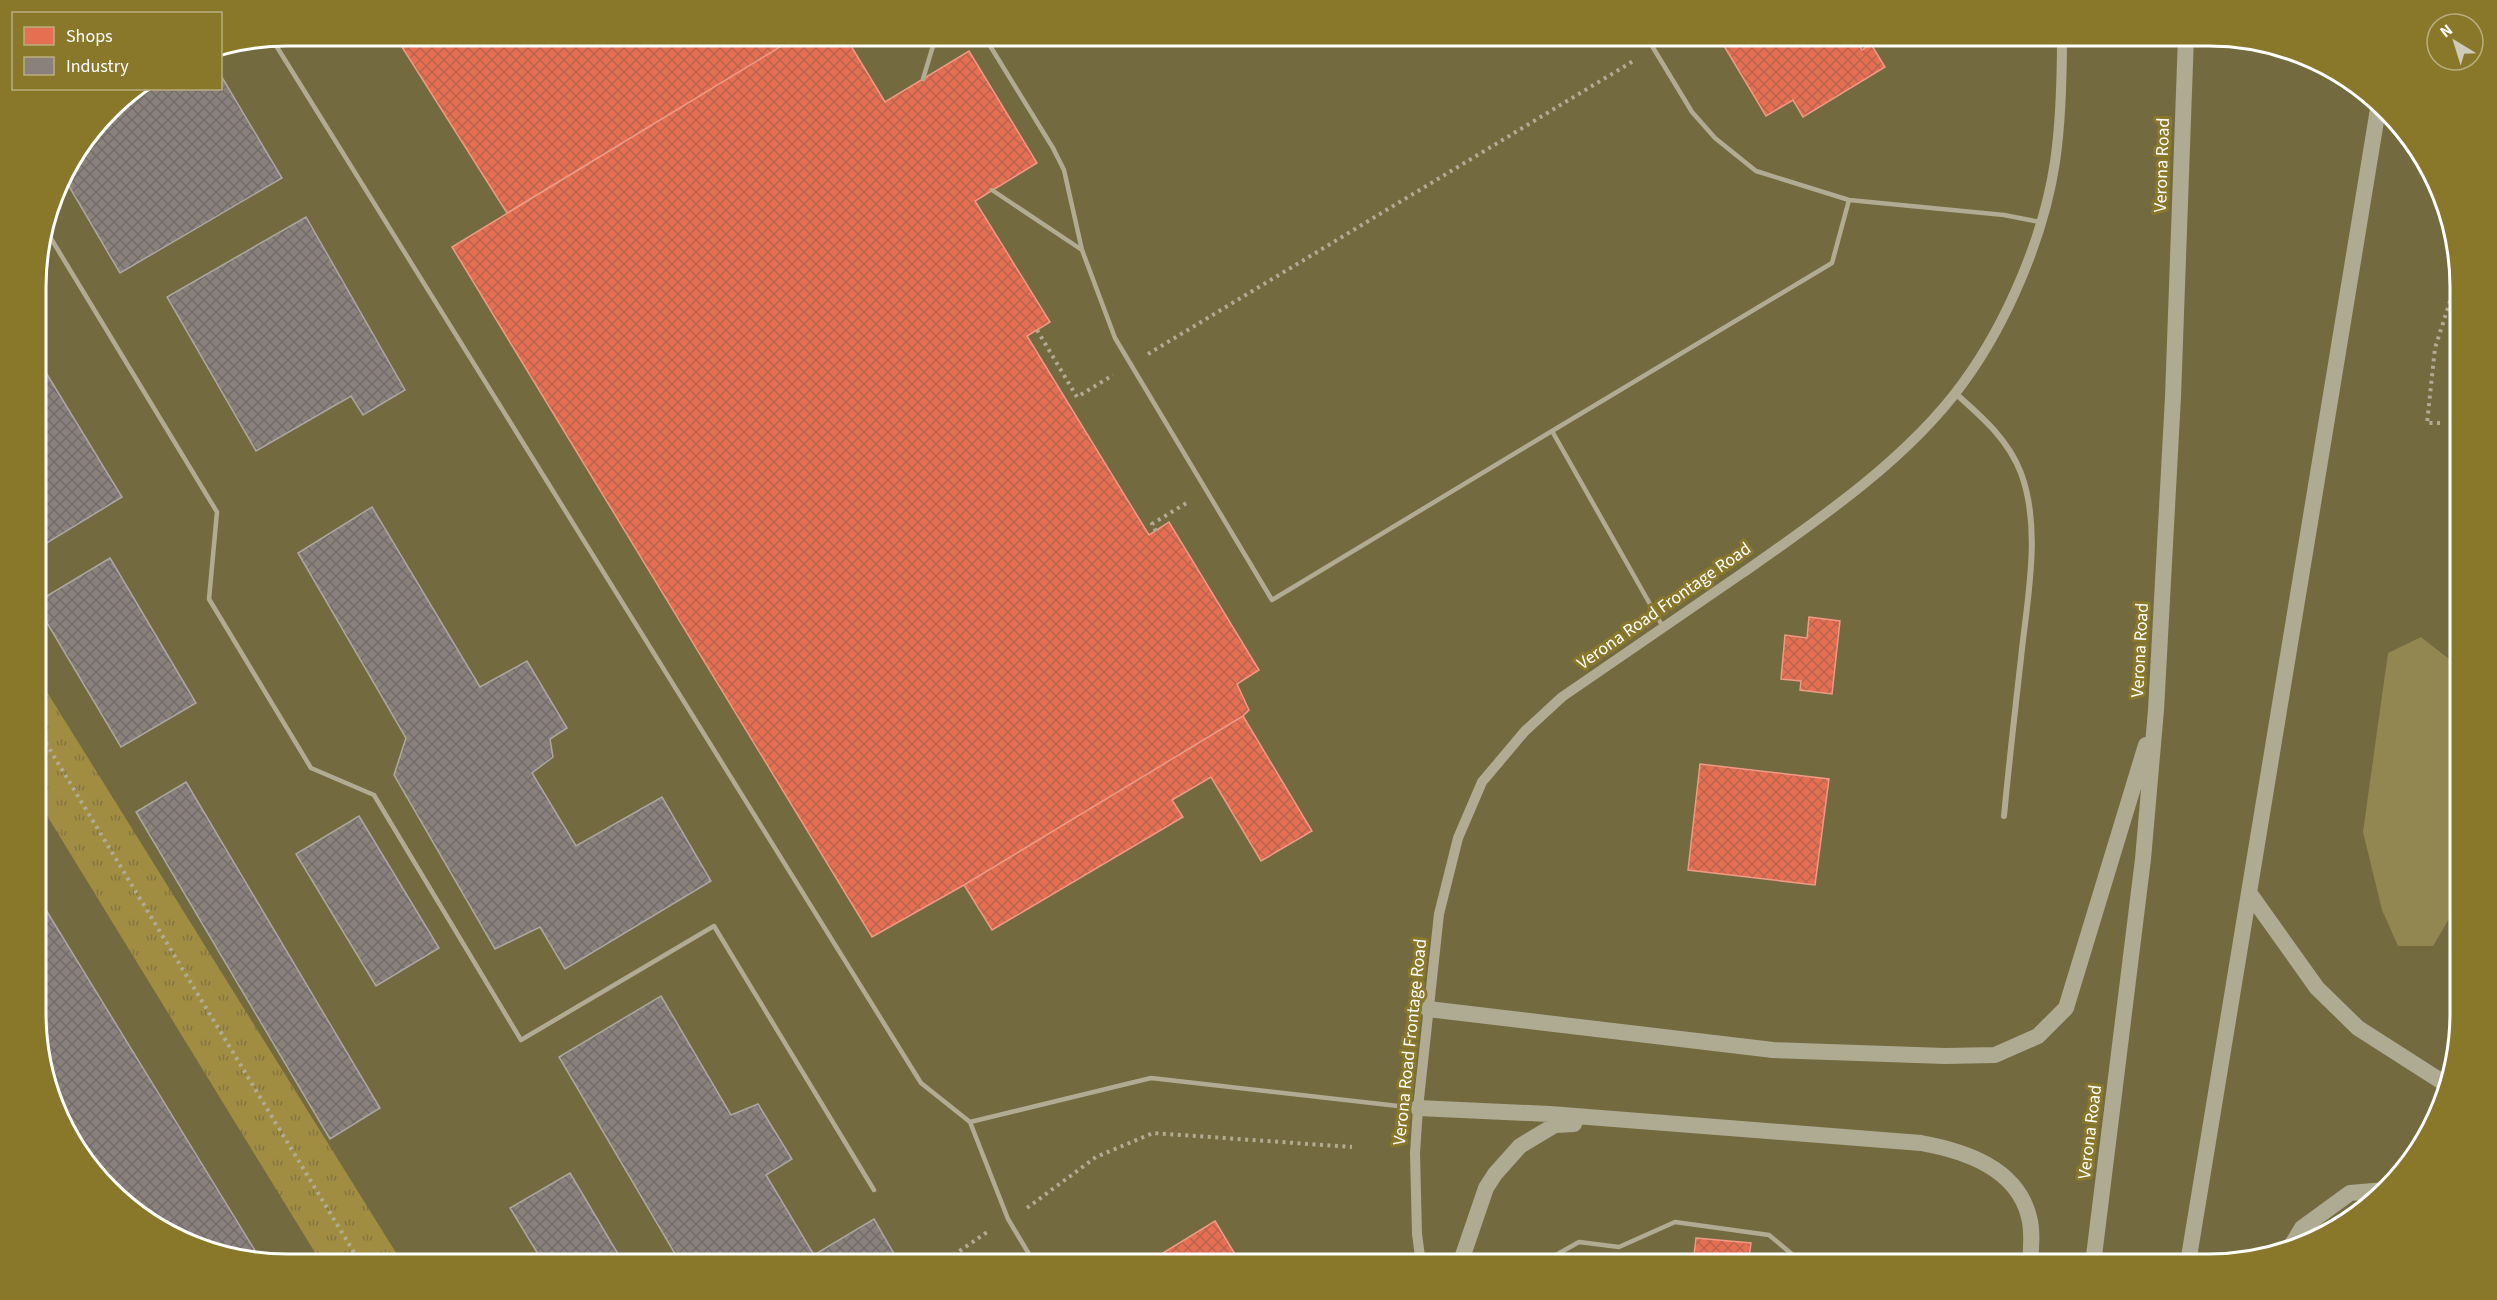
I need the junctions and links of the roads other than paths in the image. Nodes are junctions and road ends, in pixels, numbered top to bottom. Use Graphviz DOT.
graph roads {
  1 [pos="933,46"];
  2 [pos="990,46"];
  3 [pos="1652,46"];
  4 [pos="2062,46"];
  5 [pos="2186,46"];
  6 [pos="277,47"];
  7 [pos="923,79"];
  8 [pos="2377,114"];
  9 [pos="992,190"];
  10 [pos="1849,200"];
  11 [pos="2040,222"];
  12 [pos="51,239"];
  13 [pos="1082,250"];
  14 [pos="1955,393"];
  15 [pos="1552,431"];
  16 [pos="1664,627"];
  17 [pos="2156,710"];
  18 [pos="2004,816"];
  19 [pos="2250,894"];
  20 [pos="1428,1009"];
  21 [pos="2421,1070"];
  22 [pos="2443,1072"];
  23 [pos="2440,1081"];
  24 [pos="1418,1108"];
  25 [pos="1623,1120"];
  26 [pos="970,1122"];
  27 [pos="874,1190"];
  28 [pos="2371,1191"];
  29 [pos="2297,1237"];
  30 [pos="1029,1254"];
  31 [pos="1420,1254"];
  32 [pos="1463,1254"];
  33 [pos="1558,1254"];
  34 [pos="1792,1254"];
  35 [pos="2030,1254"];
  36 [pos="2094,1254"];
  37 [pos="2190,1254"];
  1 -- 7 [label="lane"];
  2 -- 13 [label="lane"];
  3 -- 10 [label="lane"];
  4 -- 11 [label="street, Verona Road Frontage Road"];
  5 -- 17 [label="highway, Verona Road"];
  6 -- 26 [label="lane"];
  8 -- 19 [label="highway"];
  9 -- 13 [label="lane"];
  10 -- 11 [label="lane"];
  10 -- 15 [label="lane"];
  11 -- 14 [label="street, Verona Road Frontage Road"];
  12 -- 27 [label="lane"];
  13 -- 15 [label="lane"];
  14 -- 16 [label="street, Verona Road Frontage Road"];
  14 -- 18 [label="street"];
  15 -- 16 [label="lane"];
  16 -- 20 [label="street, Verona Road Frontage Road"];
  17 -- 20 [label="highway"];
  17 -- 36 [label="highway, Verona Road"];
  19 -- 21 [label="highway"];
  19 -- 37 [label="highway"];
  20 -- 24 [label="street, Verona Road Frontage Road"];
  21 -- 22 [label="highway"];
  21 -- 23 [label="highway"];
  24 -- 25 [label="highway"];
  24 -- 26 [label="lane"];
  24 -- 31 [label="street, Verona Road Frontage Road"];
  25 -- 32 [label="highway"];
  25 -- 35 [label="highway"];
  26 -- 30 [label="lane"];
  28 -- 29 [label="highway"];
  33 -- 34 [label="lane"];
}
